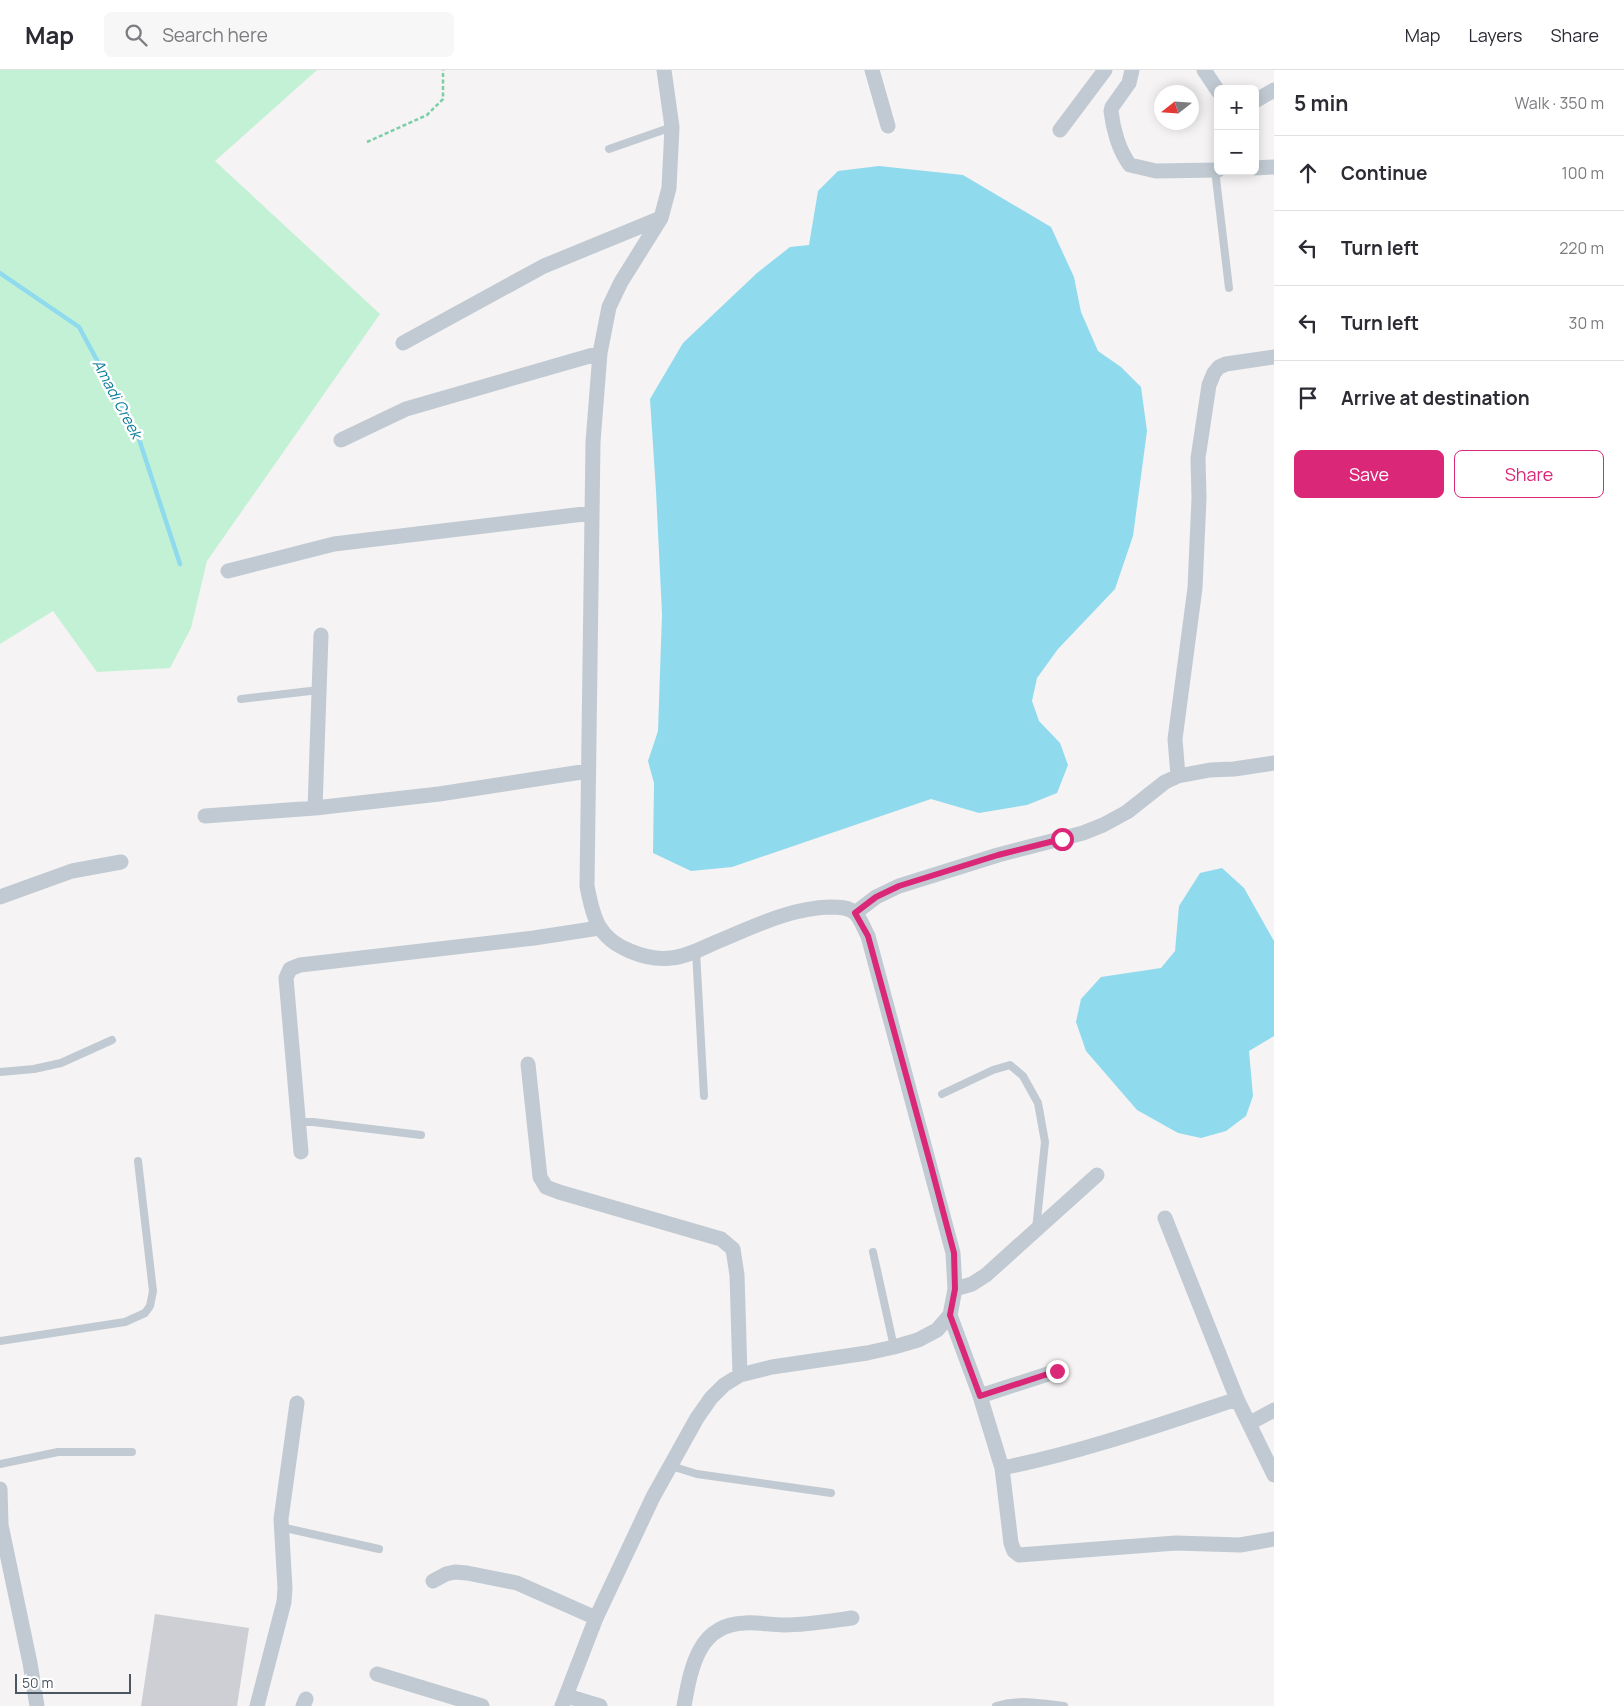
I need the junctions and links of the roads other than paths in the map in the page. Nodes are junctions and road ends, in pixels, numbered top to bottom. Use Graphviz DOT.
graph roads {
  1 [pos="664,70"];
  2 [pos="872,70"];
  3 [pos="1105,70"];
  4 [pos="1132,70"];
  5 [pos="1204,70"];
  6 [pos="1214,85"];
  7 [pos="1274,90"];
  8 [pos="1259,99"];
  9 [pos="888,126"];
  10 [pos="672,127"];
  11 [pos="1060,130"];
  12 [pos="609,149"];
  13 [pos="1274,167"];
  14 [pos="1259,168"];
  15 [pos="1214,170"];
  16 [pos="1217,175"];
  17 [pos="661,218"];
  18 [pos="1229,288"];
  19 [pos="402,343"];
  20 [pos="600,353"];
  21 [pos="1274,357"];
  22 [pos="342,440"];
  23 [pos="592,513"];
  24 [pos="228,571"];
  25 [pos="321,635"];
  26 [pos="319,690"];
  27 [pos="241,699"];
  28 [pos="1274,762"];
  29 [pos="588,771"];
  30 [pos="1178,776"];
  31 [pos="314,808"];
  32 [pos="205,816"];
  33 [pos="121,862"];
  34 [pos="0,897"];
  35 [pos="855,913"];
  36 [pos="599,928"];
  37 [pos="696,951"];
  38 [pos="112,1040"];
  39 [pos="528,1064"];
  40 [pos="0,1072"];
  41 [pos="942,1094"];
  42 [pos="704,1096"];
  43 [pos="298,1122"];
  44 [pos="421,1135"];
  45 [pos="301,1152"];
  46 [pos="138,1161"];
  47 [pos="1097,1175"];
  48 [pos="1165,1218"];
  49 [pos="1036,1231"];
  50 [pos="873,1252"];
  51 [pos="955,1289"];
  52 [pos="950,1315"];
  53 [pos="0,1342"];
  54 [pos="894,1347"];
  55 [pos="1057,1371"];
  56 [pos="740,1375"];
  57 [pos="980,1396"];
  58 [pos="1237,1399"];
  59 [pos="297,1403"];
  60 [pos="1274,1410"];
  61 [pos="1250,1423"];
  62 [pos="132,1452"];
  63 [pos="0,1464"];
  64 [pos="670,1466"];
  65 [pos="1002,1468"];
  66 [pos="1274,1475"];
  67 [pos="0,1489"];
  68 [pos="830,1493"];
  69 [pos="0,1525"];
  70 [pos="281,1527"];
  71 [pos="1274,1540"];
  72 [pos="378,1549"];
  73 [pos="433,1581"];
  74 [pos="596,1618"];
  75 [pos="852,1618"];
  76 [pos="377,1674"];
  77 [pos="565,1701"];
  78 [pos="37,1706"];
  79 [pos="257,1706"];
  80 [pos="482,1706"];
  81 [pos="600,1706"];
  82 [pos="684,1706"];
  83 [pos="996,1706"];
  84 [pos="1064,1706"];
  1 -- 10 [label="street"];
  2 -- 9 [label="street"];
  3 -- 11 [label="street"];
  4 -- 15 [label="street"];
  5 -- 6 [label="street"];
  7 -- 8 [label="street"];
  10 -- 12 [label="lane"];
  10 -- 17 [label="street"];
  13 -- 14 [label="street"];
  16 -- 18 [label="lane"];
  17 -- 19 [label="street"];
  17 -- 20 [label="street"];
  20 -- 22 [label="street"];
  20 -- 23 [label="street"];
  21 -- 30 [label="street"];
  23 -- 24 [label="street"];
  23 -- 29 [label="street"];
  25 -- 26 [label="street"];
  26 -- 27 [label="lane"];
  26 -- 31 [label="street"];
  28 -- 30 [label="street"];
  29 -- 31 [label="street"];
  29 -- 36 [label="street"];
  30 -- 35 [label="street"];
  31 -- 32 [label="street"];
  33 -- 34 [label="street"];
  35 -- 37 [label="street"];
  35 -- 51 [label="street"];
  36 -- 37 [label="street"];
  36 -- 43 [label="street"];
  37 -- 42 [label="lane"];
  38 -- 40 [label="lane"];
  39 -- 56 [label="street"];
  41 -- 49 [label="lane"];
  43 -- 44 [label="lane"];
  43 -- 45 [label="street"];
  46 -- 53 [label="lane"];
  47 -- 49 [label="street"];
  48 -- 58 [label="street"];
  49 -- 51 [label="street"];
  50 -- 54 [label="lane"];
  51 -- 52 [label="street"];
  52 -- 54 [label="street"];
  52 -- 57 [label="street"];
  54 -- 56 [label="street"];
  55 -- 57 [label="street"];
  56 -- 64 [label="street"];
  57 -- 65 [label="street"];
  58 -- 61 [label="street"];
  58 -- 65 [label="street"];
  59 -- 70 [label="street"];
  60 -- 61 [label="street"];
  61 -- 66 [label="street"];
  62 -- 63 [label="lane"];
  64 -- 68 [label="lane"];
  64 -- 74 [label="street"];
  65 -- 71 [label="street"];
  67 -- 69 [label="street"];
  69 -- 78 [label="street"];
  70 -- 72 [label="lane"];
  70 -- 79 [label="street"];
  73 -- 74 [label="street"];
  74 -- 77 [label="street"];
  75 -- 82 [label="street"];
  76 -- 80 [label="street"];
  77 -- 81 [label="street"];
  83 -- 84 [label="lane"];
}
